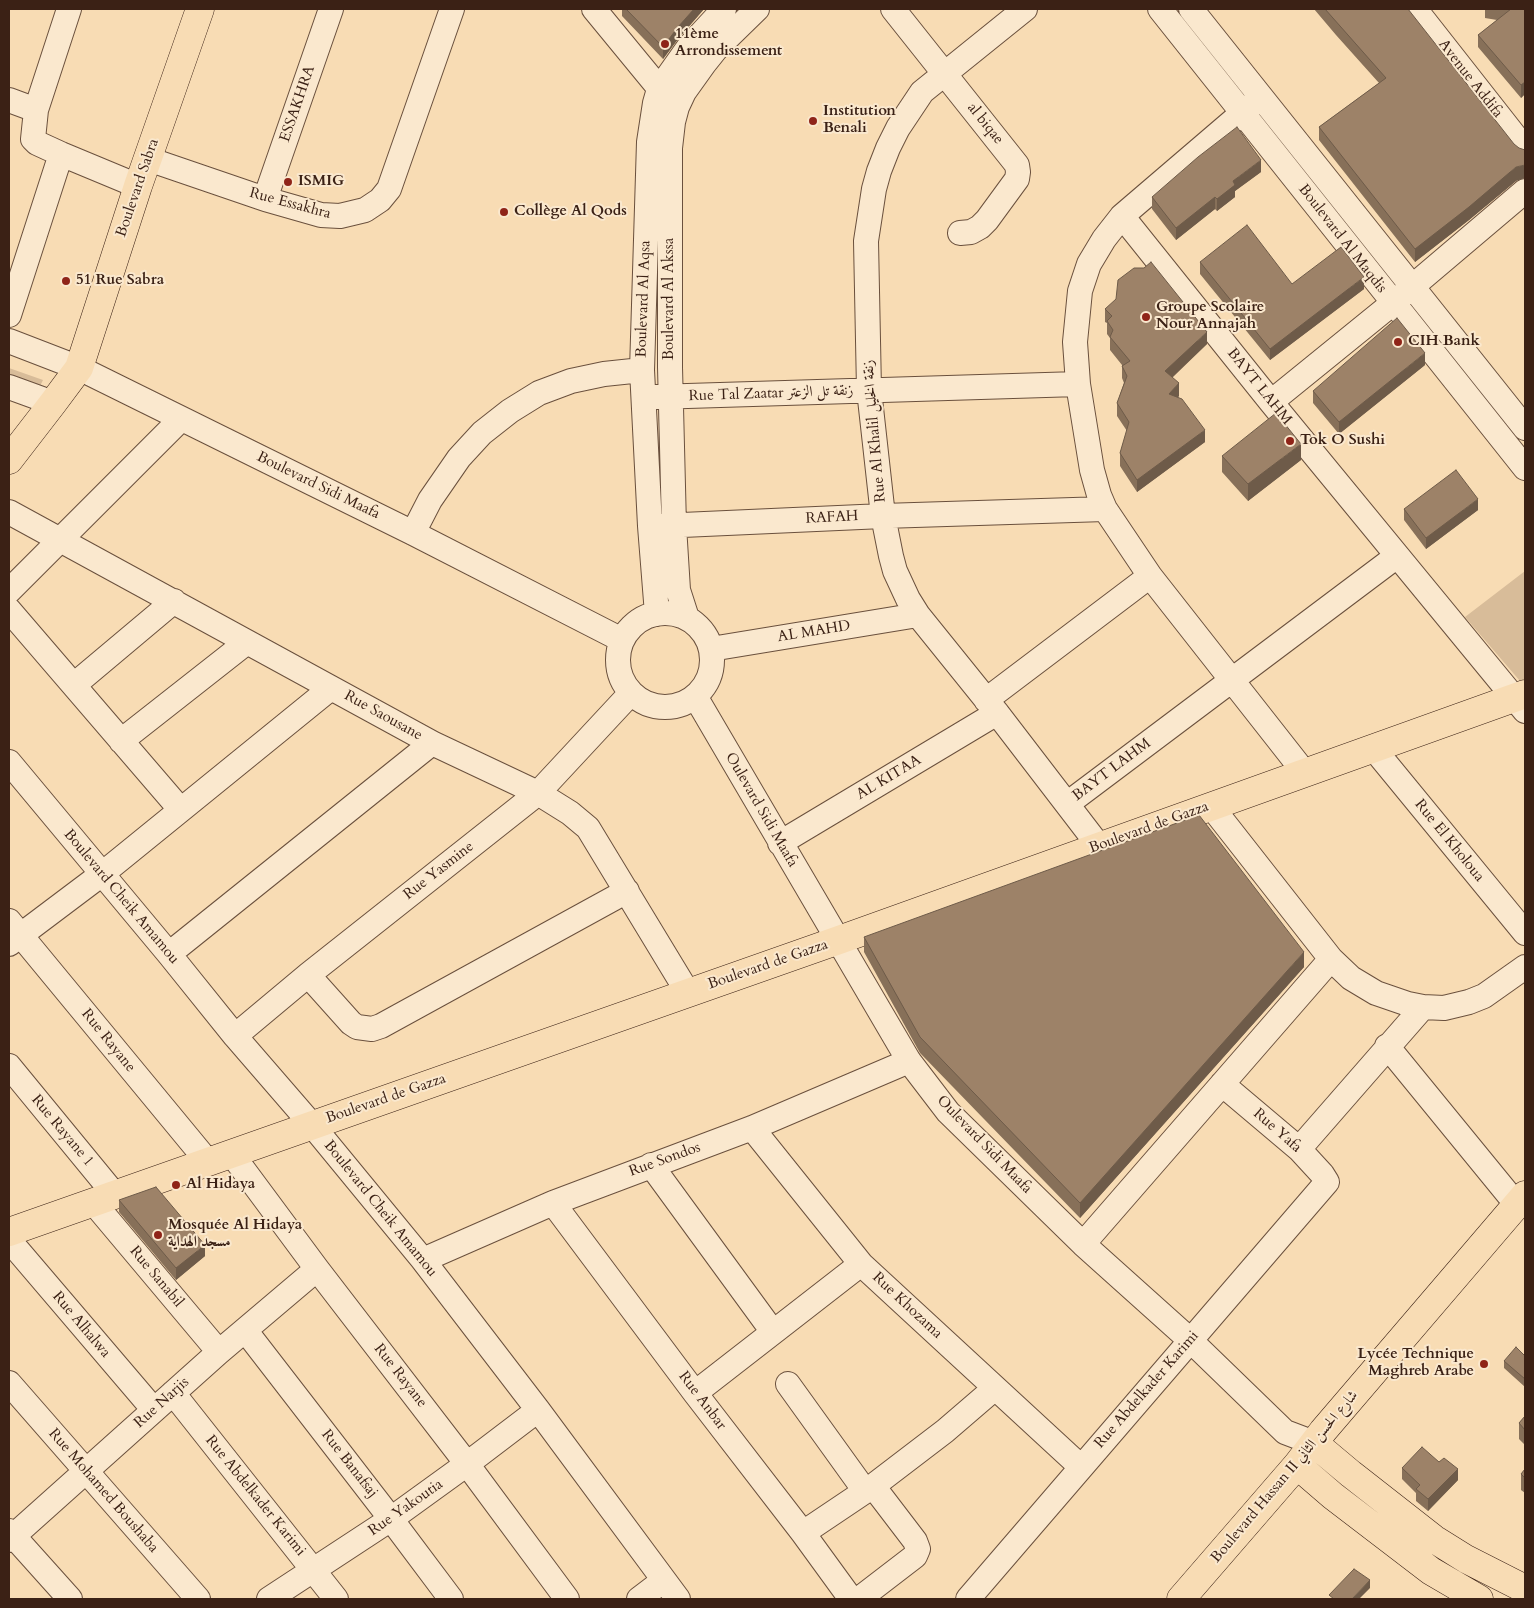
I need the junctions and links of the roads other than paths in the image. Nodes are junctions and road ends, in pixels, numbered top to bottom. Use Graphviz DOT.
graph roads {
  1 [pos="70,9"];
  2 [pos="200,9"];
  3 [pos="331,9"];
  4 [pos="452,9"];
  5 [pos="594,9"];
  6 [pos="724,9"];
  7 [pos="757,9"];
  8 [pos="893,9"];
  9 [pos="1025,9"];
  10 [pos="1160,9"];
  11 [pos="1191,9"];
  12 [pos="1415,9"];
  13 [pos="944,74"];
  14 [pos="659,89"];
  15 [pos="1261,97"];
  16 [pos="9,100"];
  17 [pos="676,107"];
  18 [pos="36,110"];
  19 [pos="1243,112"];
  20 [pos="1525,149"];
  21 [pos="61,154"];
  22 [pos="148,159"];
  23 [pos="138,186"];
  24 [pos="1525,191"];
  25 [pos="265,199"];
  26 [pos="1122,216"];
  27 [pos="960,233"];
  28 [pos="1412,286"];
  29 [pos="1393,303"];
  30 [pos="9,315"];
  31 [pos="9,341"];
  32 [pos="79,368"];
  33 [pos="642,370"];
  34 [pos="1078,384"];
  35 [pos="9,387"];
  36 [pos="869,390"];
  37 [pos="644,397"];
  38 [pos="671,397"];
  39 [pos="1271,402"];
  40 [pos="53,403"];
  41 [pos="181,419"];
  42 [pos="1525,428"];
  43 [pos="9,460"];
  44 [pos="1525,468"];
  45 [pos="1105,509"];
  46 [pos="9,512"];
  47 [pos="883,516"];
  48 [pos="650,526"];
  49 [pos="674,526"];
  50 [pos="414,533"];
  51 [pos="60,539"];
  52 [pos="1397,556"];
  53 [pos="1150,576"];
  54 [pos="9,591"];
  55 [pos="174,601"];
  56 [pos="9,610"];
  57 [pos="657,614"];
  58 [pos="918,615"];
  59 [pos="687,618"];
  60 [pos="622,640"];
  61 [pos="247,642"];
  62 [pos="710,649"];
  63 [pos="1232,679"];
  64 [pos="74,685"];
  65 [pos="331,688"];
  66 [pos="631,693"];
  67 [pos="695,696"];
  68 [pos="1522,701"];
  69 [pos="992,706"];
  70 [pos="121,741"];
  71 [pos="432,743"];
  72 [pos="1374,749"];
  73 [pos="9,762"];
  74 [pos="1304,772"];
  75 [pos="538,792"];
  76 [pos="1067,804"];
  77 [pos="1211,806"];
  78 [pos="180,809"];
  79 [pos="780,843"];
  80 [pos="1099,846"];
  81 [pos="102,874"];
  82 [pos="627,890"];
  83 [pos="13,933"];
  84 [pos="1525,933"];
  85 [pos="839,940"];
  86 [pos="169,954"];
  87 [pos="1331,959"];
  88 [pos="1525,967"];
  89 [pos="308,975"];
  90 [pos="688,993"];
  91 [pos="1424,1007"];
  92 [pos="234,1036"];
  93 [pos="1387,1046"];
  94 [pos="909,1061"];
  95 [pos="9,1066"];
  96 [pos="1222,1084"];
  97 [pos="312,1125"];
  98 [pos="752,1128"];
  99 [pos="1299,1149"];
  100 [pos="219,1158"];
  101 [pos="652,1165"];
  102 [pos="1327,1182"];
  103 [pos="104,1198"];
  104 [pos="1521,1200"];
  105 [pos="553,1203"];
  106 [pos="9,1232"];
  107 [pos="9,1240"];
  108 [pos="1083,1244"];
  109 [pos="423,1260"];
  110 [pos="861,1264"];
  111 [pos="317,1269"];
  112 [pos="245,1330"];
  113 [pos="773,1332"];
  114 [pos="1190,1340"];
  115 [pos="219,1352"];
  116 [pos="9,1383"];
  117 [pos="788,1384"];
  118 [pos="995,1388"];
  119 [pos="694,1392"];
  120 [pos="173,1393"];
  121 [pos="154,1410"];
  122 [pos="538,1410"];
  123 [pos="1286,1432"];
  124 [pos="1314,1443"];
  125 [pos="468,1464"];
  126 [pos="1081,1466"];
  127 [pos="1297,1466"];
  128 [pos="85,1470"];
  129 [pos="869,1488"];
  130 [pos="391,1519"];
  131 [pos="803,1533"];
  132 [pos="10,1536"];
  133 [pos="314,1570"];
  134 [pos="664,1580"];
  135 [pos="1525,1589"];
  136 [pos="70,1599"];
  137 [pos="198,1599"];
  138 [pos="269,1599"];
  139 [pos="336,1599"];
  140 [pos="451,1599"];
  141 [pos="567,1599"];
  142 [pos="639,1599"];
  143 [pos="678,1599"];
  144 [pos="851,1599"];
  145 [pos="859,1599"];
  146 [pos="968,1599"];
  147 [pos="1181,1599"];
  148 [pos="1479,1599"];
  1 -- 18 [label="street"];
  2 -- 22 [label="main road, Boulevard Sabra"];
  3 -- 25 [label="street, ESSAKHRA"];
  4 -- 25 [label="street, Rue Essakhra"];
  5 -- 14 [label="street"];
  6 -- 14 [label="street, Boulevard Al Aqsa"];
  7 -- 17 [label="street, Boulevard Al Akssa"];
  8 -- 13 [label="street, al biqae"];
  9 -- 13 [label="street, Rue Al Khalil زنقة الخليل"];
  10 -- 19 [label="street, Boulevard Al Maqdis"];
  11 -- 15 [label="street, Boulevard Al Maqdis"];
  12 -- 20 [label="street, Avenue Addifa"];
  13 -- 27 [label="street, al biqae"];
  13 -- 36 [label="street, Rue Al Khalil زنقة الخليل"];
  14 -- 17 [label="street"];
  14 -- 33 [label="street, Boulevard Al Aqsa"];
  15 -- 19 [label="street"];
  15 -- 28 [label="street, Boulevard Al Maqdis"];
  16 -- 18 [label="street"];
  17 -- 38 [label="street, Boulevard Al Akssa"];
  18 -- 21 [label="street"];
  19 -- 26 [label="street"];
  19 -- 29 [label="street, Boulevard Al Maqdis"];
  21 -- 23 [label="street"];
  21 -- 30 [label="street"];
  22 -- 23 [label="main road, Boulevard Sabra"];
  22 -- 25 [label="street, Rue Essakhra"];
  23 -- 32 [label="main road, Boulevard Sabra"];
  24 -- 28 [label="street"];
  26 -- 34 [label="street"];
  26 -- 39 [label="street, BAYT LAHM"];
  28 -- 29 [label="street"];
  28 -- 42 [label="street, Boulevard Al Maqdis"];
  29 -- 39 [label="street"];
  29 -- 44 [label="street, Boulevard Al Maqdis"];
  31 -- 32 [label="street, Boulevard Sidi Maafa"];
  32 -- 40 [label="main road, Boulevard Sabra"];
  32 -- 41 [label="street, Boulevard Sidi Maafa"];
  33 -- 37 [label="street, Boulevard Al Aqsa"];
  33 -- 50 [label="street"];
  34 -- 36 [label="street, Rue Tal Zaatar زنقة تل الزعتر"];
  34 -- 45 [label="street"];
  35 -- 40 [label="street"];
  36 -- 38 [label="street, Rue Tal Zaatar زنقة تل الزعتر"];
  36 -- 47 [label="street, Rue Al Khalil زنقة الخليل"];
  37 -- 38 [label="street, Rue Tal Zaatar زنقة تل الزعتر"];
  37 -- 48 [label="street, Boulevard Al Aqsa"];
  38 -- 49 [label="street, Boulevard Al Akssa"];
  39 -- 52 [label="street, BAYT LAHM"];
  40 -- 43 [label="main road, Boulevard Sabra"];
  41 -- 50 [label="street, Boulevard Sidi Maafa"];
  41 -- 51 [label="street"];
  45 -- 47 [label="street, RAFAH"];
  45 -- 53 [label="street"];
  46 -- 51 [label="street, Rue Saousane"];
  47 -- 49 [label="street, RAFAH"];
  47 -- 58 [label="street, Rue Al Khalil زنقة الخليل"];
  48 -- 49 [label="street, RAFAH"];
  48 -- 57 [label="street, Boulevard Al Aqsa"];
  49 -- 59 [label="street, Boulevard Al Akssa"];
  50 -- 60 [label="street, Boulevard Sidi Maafa"];
  51 -- 54 [label="street"];
  51 -- 55 [label="street, Rue Saousane"];
  52 -- 63 [label="street, BAYT LAHM"];
  52 -- 68 [label="street, BAYT LAHM"];
  53 -- 63 [label="street"];
  53 -- 69 [label="street, AL KITAA"];
  55 -- 61 [label="street, Rue Saousane"];
  55 -- 64 [label="street"];
  56 -- 64 [label="street"];
  57 -- 59 [label="street"];
  57 -- 60 [label="street"];
  58 -- 62 [label="street, AL MAHD"];
  58 -- 69 [label="street, Rue Al Khalil زنقة الخليل"];
  59 -- 62 [label="street"];
  60 -- 66 [label="street"];
  61 -- 65 [label="street, Rue Saousane"];
  61 -- 70 [label="street"];
  62 -- 67 [label="street"];
  63 -- 74 [label="street"];
  63 -- 76 [label="street, BAYT LAHM"];
  64 -- 70 [label="street"];
  65 -- 71 [label="street, Rue Saousane"];
  65 -- 78 [label="street"];
  66 -- 67 [label="street"];
  66 -- 75 [label="street, Rue Yasmine"];
  67 -- 79 [label="street, Oulevard Sidi Maafa"];
  68 -- 72 [label="main road, Boulevard de Gazza"];
  69 -- 76 [label="street, Rue Al Khalil زنقة الخليل"];
  69 -- 79 [label="street, AL KITAA"];
  70 -- 78 [label="street"];
  71 -- 75 [label="street, Rue Saousane"];
  71 -- 86 [label="street"];
  72 -- 74 [label="main road, Boulevard de Gazza"];
  72 -- 84 [label="street, Rue El Kholoua"];
  73 -- 81 [label="street, Boulevard Cheik Amamou"];
  74 -- 77 [label="main road, Boulevard de Gazza"];
  75 -- 82 [label="street, Rue Saousane"];
  75 -- 89 [label="street, Rue Yasmine"];
  76 -- 80 [label="street, Rue Al Khalil زنقة الخليل"];
  77 -- 80 [label="main road, Boulevard de Gazza"];
  77 -- 87 [label="street"];
  78 -- 81 [label="street"];
  79 -- 85 [label="street, Oulevard Sidi Maafa"];
  80 -- 85 [label="main road, Boulevard de Gazza"];
  81 -- 83 [label="street"];
  81 -- 86 [label="street, Boulevard Cheik Amamou"];
  82 -- 89 [label="street"];
  82 -- 90 [label="street, Rue Saousane"];
  83 -- 100 [label="street, Rue Rayane"];
  85 -- 90 [label="main road, Boulevard de Gazza"];
  85 -- 94 [label="street, Oulevard Sidi Maafa"];
  86 -- 92 [label="street, Boulevard Cheik Amamou"];
  87 -- 91 [label="street"];
  87 -- 96 [label="street"];
  88 -- 91 [label="street"];
  89 -- 92 [label="street, Rue Yasmine"];
  90 -- 97 [label="main road, Boulevard de Gazza"];
  91 -- 93 [label="street"];
  92 -- 97 [label="street, Boulevard Cheik Amamou"];
  93 -- 99 [label="street"];
  93 -- 104 [label="street"];
  94 -- 98 [label="street, Rue Sondos"];
  94 -- 108 [label="street, Oulevard Sidi Maafa"];
  95 -- 103 [label="street, Rue Rayane 1"];
  96 -- 99 [label="street, Rue Yafa"];
  96 -- 108 [label="street"];
  97 -- 100 [label="main road, Boulevard de Gazza"];
  97 -- 109 [label="street, Boulevard Cheik Amamou"];
  98 -- 101 [label="street, Rue Sondos"];
  98 -- 110 [label="street, Rue Khozama"];
  99 -- 102 [label="street, Rue Yafa"];
  100 -- 103 [label="main road, Boulevard de Gazza"];
  100 -- 111 [label="street, Rue Rayane"];
  101 -- 105 [label="street, Rue Sondos"];
  101 -- 113 [label="street"];
  102 -- 114 [label="street, Rue Abdelkader Karimi"];
  103 -- 106 [label="main road, Boulevard de Gazza"];
  103 -- 115 [label="street, Rue Sanabil"];
  104 -- 124 [label="main road, Boulevard Hassan II شارع الحسن الثاني"];
  105 -- 109 [label="street, Rue Sondos"];
  105 -- 119 [label="street, Rue Anbar"];
  107 -- 121 [label="street, Rue Alhalwa"];
  108 -- 114 [label="street, Oulevard Sidi Maafa"];
  109 -- 122 [label="street, Boulevard Cheik Amamou"];
  110 -- 113 [label="street"];
  110 -- 118 [label="street, Rue Khozama"];
  111 -- 112 [label="street, Rue Narjis"];
  111 -- 125 [label="street, Rue Rayane"];
  112 -- 115 [label="street, Rue Narjis"];
  112 -- 130 [label="street, Rue Banafsaj"];
  113 -- 119 [label="street"];
  114 -- 123 [label="street, Oulevard Sidi Maafa"];
  114 -- 126 [label="street, Rue Abdelkader Karimi"];
  115 -- 120 [label="street, Rue Narjis"];
  116 -- 128 [label="street, Rue Mohamed Boushaba"];
  117 -- 129 [label="street"];
  118 -- 126 [label="street, Rue Khozama"];
  118 -- 129 [label="street"];
  119 -- 131 [label="street, Rue Anbar"];
  120 -- 121 [label="street, Rue Narjis"];
  120 -- 133 [label="street, Rue Abdelkader Karimi"];
  121 -- 128 [label="street, Rue Narjis"];
  122 -- 125 [label="street, Rue Yakoutia"];
  122 -- 134 [label="street, Boulevard Cheik Amamou"];
  123 -- 124 [label="street"];
  123 -- 127 [label="street"];
  124 -- 127 [label="main road, Boulevard Hassan II شارع الحسن الثاني"];
  124 -- 135 [label="main road"];
  125 -- 130 [label="street, Rue Yakoutia"];
  125 -- 141 [label="street, Rue Rayane"];
  126 -- 146 [label="street, Rue Abdelkader Karimi"];
  127 -- 147 [label="main road, Boulevard Hassan II شارع الحسن الثاني"];
  127 -- 148 [label="main road"];
  128 -- 132 [label="street, Rue Narjis"];
  128 -- 137 [label="street, Rue Mohamed Boushaba"];
  129 -- 131 [label="street"];
  129 -- 145 [label="street"];
  130 -- 133 [label="street, Rue Yakoutia"];
  130 -- 140 [label="street, Rue Banafsaj"];
  131 -- 144 [label="street, Rue Anbar"];
  132 -- 136 [label="street"];
  133 -- 138 [label="street, Rue Yakoutia"];
  133 -- 139 [label="street, Rue Abdelkader Karimi"];
  134 -- 142 [label="street"];
  134 -- 143 [label="street, Boulevard Cheik Amamou"];
}
